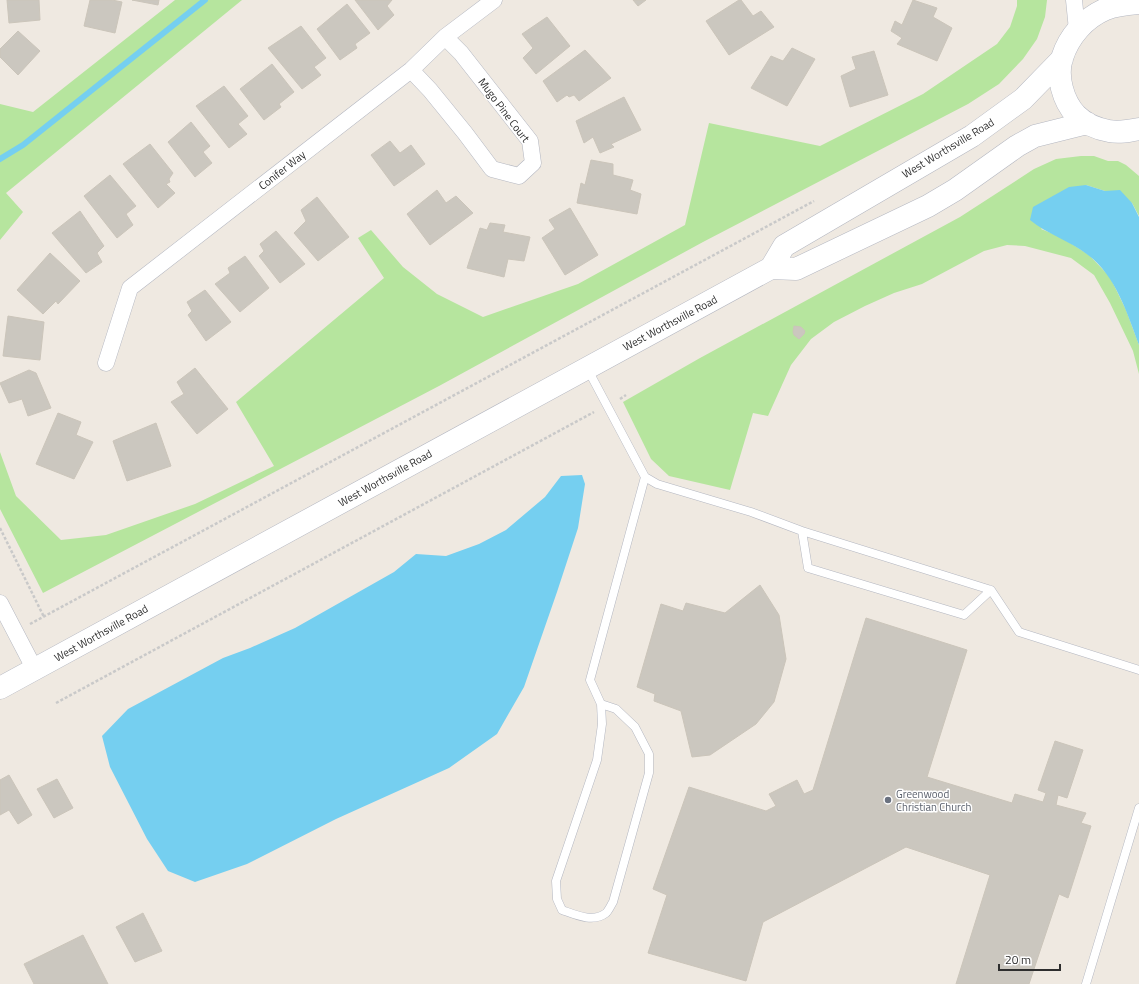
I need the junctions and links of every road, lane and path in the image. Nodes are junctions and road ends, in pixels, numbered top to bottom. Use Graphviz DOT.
graph roads {
  1 [pos="494,0"];
  2 [pos="1074,0"];
  3 [pos="1139,3"];
  4 [pos="1078,30"];
  5 [pos="445,37"];
  6 [pos="1062,59"];
  7 [pos="411,70"];
  8 [pos="1087,123"];
  9 [pos="1134,136"];
  10 [pos="818,200"];
  11 [pos="771,268"];
  12 [pos="106,363"];
  13 [pos="587,368"];
  14 [pos="588,415"];
  15 [pos="645,478"];
  16 [pos="0,528"];
  17 [pos="802,531"];
  18 [pos="991,590"];
  19 [pos="0,603"];
  20 [pos="35,670"];
  21 [pos="1139,670"];
  22 [pos="0,688"];
  23 [pos="56,703"];
  24 [pos="601,704"];
  25 [pos="1139,808"];
  26 [pos="1086,984"];
  1 -- 5 [label="street, Conifer Way"];
  2 -- 4 [label="street"];
  3 -- 4 [label="main road"];
  4 -- 6 [label="main road"];
  5 -- 7 [label="street, Conifer Way"];
  5 -- 7 [label="street, Mugo Pine Court"];
  6 -- 8 [label="main road"];
  6 -- 11 [label="main road, West Worthsville Road"];
  7 -- 12 [label="street, Conifer Way"];
  8 -- 9 [label="main road"];
  8 -- 11 [label="main road"];
  10 -- 16 [label="path"];
  11 -- 13 [label="main road, West Worthsville Road"];
  13 -- 15 [label="lane"];
  13 -- 20 [label="main road, West Worthsville Road"];
  14 -- 23 [label="path"];
  15 -- 17 [label="lane"];
  15 -- 24 [label="lane"];
  17 -- 18 [label="lane"];
  17 -- 18 [label="lane"];
  18 -- 21 [label="lane"];
  19 -- 20 [label="street"];
  20 -- 22 [label="main road, West Worthsville Road"];
  24 -- 24 [label="lane"];
  25 -- 26 [label="lane"];
}
